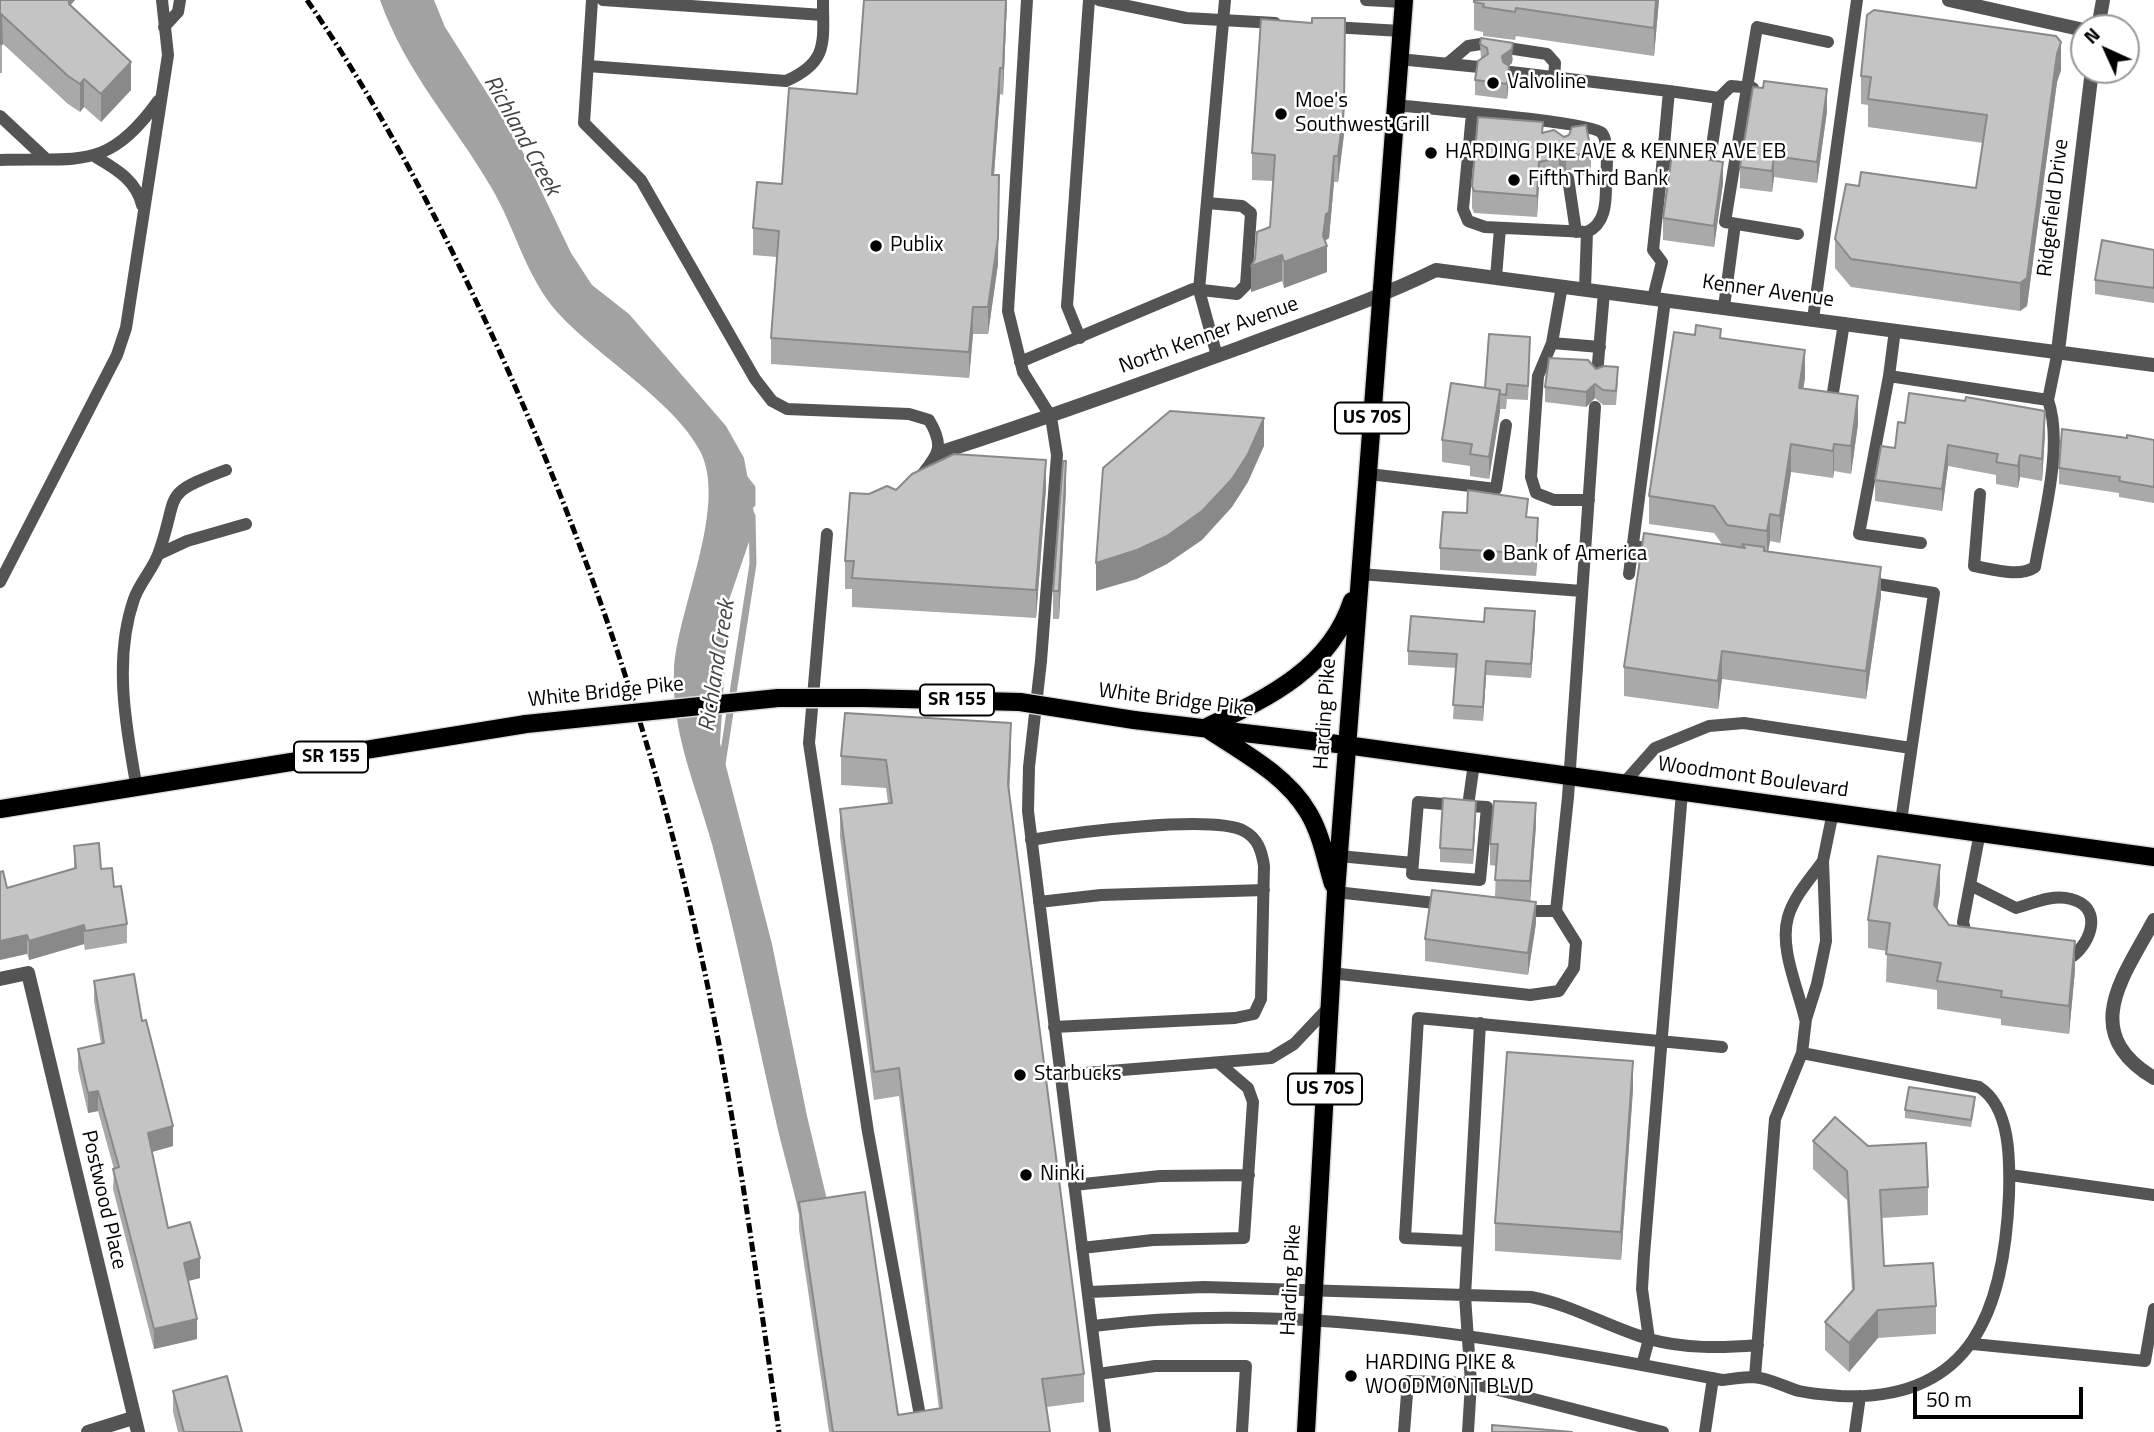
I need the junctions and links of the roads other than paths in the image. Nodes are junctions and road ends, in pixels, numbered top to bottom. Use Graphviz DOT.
graph roads {
  1 [pos="162,0"];
  2 [pos="180,0"];
  3 [pos="592,0"];
  4 [pos="603,0"];
  5 [pos="823,0"];
  6 [pos="1027,0"];
  7 [pos="1089,0"];
  8 [pos="1099,0"];
  9 [pos="1224,0"];
  10 [pos="1366,0"];
  11 [pos="1857,0"];
  12 [pos="1949,0"];
  13 [pos="1403,1"];
  14 [pos="823,15"];
  15 [pos="1223,20"];
  16 [pos="1295,24"];
  17 [pos="1321,26"];
  18 [pos="164,27"];
  19 [pos="2070,27"];
  20 [pos="1401,31"];
  21 [pos="1828,42"];
  22 [pos="1399,59"];
  23 [pos="1448,63"];
  24 [pos="588,66"];
  25 [pos="1479,67"];
  26 [pos="1511,72"];
  27 [pos="1554,79"];
  28 [pos="2090,84"];
  29 [pos="1745,86"];
  30 [pos="1669,91"];
  31 [pos="1769,91"];
  32 [pos="1719,98"];
  33 [pos="159,99"];
  34 [pos="1395,105"];
  35 [pos="1472,113"];
  36 [pos="0,116"];
  37 [pos="1559,123"];
  38 [pos="1561,137"];
  39 [pos="96,157"];
  40 [pos="46,158"];
  41 [pos="0,160"];
  42 [pos="1662,167"];
  43 [pos="1568,178"];
  44 [pos="1207,203"];
  45 [pos="143,209"];
  46 [pos="1735,224"];
  47 [pos="1500,228"];
  48 [pos="1581,232"];
  49 [pos="1798,234"];
  50 [pos="1496,278"];
  51 [pos="1562,286"];
  52 [pos="1585,289"];
  53 [pos="1199,290"];
  54 [pos="1604,292"];
  55 [pos="1381,296"];
  56 [pos="1659,299"];
  57 [pos="1724,307"];
  58 [pos="1813,319"];
  59 [pos="1844,323"];
  60 [pos="1895,330"];
  61 [pos="1080,338"];
  62 [pos="1552,343"];
  63 [pos="1600,347"];
  64 [pos="2057,351"];
  65 [pos="1217,356"];
  66 [pos="1020,362"];
  67 [pos="2154,365"];
  68 [pos="1598,375"];
  69 [pos="1889,376"];
  70 [pos="2048,400"];
  71 [pos="1831,405"];
  72 [pos="1595,407"];
  73 [pos="1051,417"];
  74 [pos="1506,425"];
  75 [pos="938,453"];
  76 [pos="226,470"];
  77 [pos="1369,474"];
  78 [pos="909,491"];
  79 [pos="1980,494"];
  80 [pos="1589,500"];
  81 [pos="246,524"];
  82 [pos="827,534"];
  83 [pos="1921,543"];
  84 [pos="1632,546"];
  85 [pos="1674,552"];
  86 [pos="159,554"];
  87 [pos="1360,574"];
  88 [pos="1629,574"];
  89 [pos="1852,580"];
  90 [pos="0,582"];
  91 [pos="1582,591"];
  92 [pos="1206,728"];
  93 [pos="1346,745"];
  94 [pos="1911,748"];
  95 [pos="1474,763"];
  96 [pos="1569,776"];
  97 [pos="1623,784"];
  98 [pos="137,789"];
  99 [pos="1682,792"];
  100 [pos="1468,806"];
  101 [pos="0,809"];
  102 [pos="1833,812"];
  103 [pos="1900,821"];
  104 [pos="1980,832"];
  105 [pos="1031,840"];
  106 [pos="1339,856"];
  107 [pos="2154,857"];
  108 [pos="1823,861"];
  109 [pos="1413,863"];
  110 [pos="1972,886"];
  111 [pos="1264,890"];
  112 [pos="1336,892"];
  113 [pos="1039,902"];
  114 [pos="1460,906"];
  115 [pos="1556,911"];
  116 [pos="1509,912"];
  117 [pos="2154,920"];
  118 [pos="1979,941"];
  119 [pos="2050,954"];
  120 [pos="1331,973"];
  121 [pos="0,979"];
  122 [pos="1329,1007"];
  123 [pos="1805,1019"];
  124 [pos="1480,1023"];
  125 [pos="1054,1027"];
  126 [pos="1663,1041"];
  127 [pos="1722,1047"];
  128 [pos="1802,1053"];
  129 [pos="1220,1065"];
  130 [pos="1060,1075"];
  131 [pos="2154,1078"];
  132 [pos="1249,1175"];
  133 [pos="2010,1175"];
  134 [pos="1074,1185"];
  135 [pos="2154,1195"];
  136 [pos="1468,1241"];
  137 [pos="1082,1248"];
  138 [pos="1314,1288"];
  139 [pos="1089,1292"];
  140 [pos="1465,1296"];
  141 [pos="2154,1309"];
  142 [pos="1312,1322"];
  143 [pos="1093,1326"];
  144 [pos="1468,1336"];
  145 [pos="1649,1339"];
  146 [pos="1973,1344"];
  147 [pos="1758,1345"];
  148 [pos="1642,1365"];
  149 [pos="1098,1374"];
  150 [pos="1755,1377"];
  151 [pos="1713,1378"];
  152 [pos="1471,1383"];
  153 [pos="1860,1396"];
  154 [pos="135,1425"];
  155 [pos="1647,1430"];
  156 [pos="88,1432"];
  157 [pos="923,1432"];
  158 [pos="1105,1432"];
  159 [pos="1242,1432"];
  160 [pos="1306,1432"];
  161 [pos="1404,1432"];
  162 [pos="1468,1432"];
  163 [pos="1663,1432"];
  164 [pos="1705,1432"];
  165 [pos="1855,1432"];
  1 -- 18 [label="lane"];
  2 -- 18 [label="lane"];
  3 -- 24 [label="lane"];
  4 -- 14 [label="lane"];
  5 -- 14 [label="lane"];
  6 -- 66 [label="lane"];
  7 -- 61 [label="lane"];
  8 -- 15 [label="lane"];
  9 -- 15 [label="lane"];
  10 -- 13 [label="lane"];
  11 -- 58 [label="lane"];
  12 -- 19 [label="street"];
  13 -- 20 [label="main road, Harding Pike / US 70S"];
  14 -- 24 [label="lane"];
  15 -- 16 [label="lane"];
  15 -- 44 [label="lane"];
  17 -- 20 [label="lane"];
  18 -- 33 [label="lane"];
  20 -- 22 [label="main road, Harding Pike / US 70S"];
  21 -- 29 [label="lane"];
  22 -- 23 [label="lane"];
  22 -- 34 [label="main road, Harding Pike / US 70S"];
  23 -- 25 [label="lane"];
  23 -- 27 [label="lane"];
  24 -- 75 [label="lane"];
  26 -- 27 [label="lane"];
  27 -- 30 [label="lane"];
  28 -- 64 [label="street, Ridgefield Drive"];
  29 -- 31 [label="lane"];
  29 -- 32 [label="lane"];
  29 -- 46 [label="lane"];
  30 -- 32 [label="lane"];
  30 -- 42 [label="lane"];
  32 -- 42 [label="lane"];
  33 -- 39 [label="lane"];
  33 -- 45 [label="lane"];
  34 -- 35 [label="lane"];
  34 -- 55 [label="main road, Harding Pike / US 70S"];
  35 -- 37 [label="lane"];
  35 -- 47 [label="lane"];
  36 -- 40 [label="lane"];
  37 -- 38 [label="lane"];
  37 -- 48 [label="lane"];
  39 -- 40 [label="lane"];
  39 -- 45 [label="lane"];
  40 -- 41 [label="lane"];
  42 -- 56 [label="lane"];
  43 -- 48 [label="lane"];
  44 -- 53 [label="lane"];
  44 -- 53 [label="lane"];
  45 -- 90 [label="lane"];
  46 -- 49 [label="lane"];
  46 -- 57 [label="lane"];
  47 -- 48 [label="lane"];
  47 -- 50 [label="lane"];
  48 -- 52 [label="lane"];
  50 -- 51 [label="street, Kenner Avenue"];
  50 -- 55 [label="street, Kenner Avenue"];
  51 -- 52 [label="street, Kenner Avenue"];
  51 -- 62 [label="lane"];
  52 -- 54 [label="street, Kenner Avenue"];
  53 -- 61 [label="lane"];
  53 -- 65 [label="lane"];
  54 -- 56 [label="street, Kenner Avenue"];
  54 -- 63 [label="lane"];
  55 -- 65 [label="street, North Kenner Avenue"];
  55 -- 77 [label="main road, Harding Pike / US 70S"];
  56 -- 57 [label="street, Kenner Avenue"];
  56 -- 84 [label="lane"];
  57 -- 58 [label="street, Kenner Avenue"];
  58 -- 59 [label="street, Kenner Avenue"];
  59 -- 60 [label="street, Kenner Avenue"];
  59 -- 71 [label="lane"];
  60 -- 64 [label="street, Kenner Avenue"];
  60 -- 69 [label="lane"];
  61 -- 66 [label="lane"];
  62 -- 63 [label="lane"];
  62 -- 80 [label="lane"];
  63 -- 68 [label="lane"];
  64 -- 67 [label="street, Kenner Avenue"];
  64 -- 70 [label="lane"];
  65 -- 73 [label="street, North Kenner Avenue"];
  66 -- 73 [label="lane"];
  69 -- 70 [label="lane"];
  69 -- 83 [label="lane"];
  70 -- 79 [label="lane"];
  72 -- 80 [label="lane"];
  73 -- 75 [label="street, North Kenner Avenue"];
  73 -- 105 [label="lane"];
  74 -- 77 [label="lane"];
  75 -- 78 [label="lane"];
  76 -- 86 [label="lane"];
  77 -- 87 [label="main road, Harding Pike / US 70S"];
  80 -- 91 [label="lane"];
  81 -- 86 [label="lane"];
  82 -- 157 [label="lane"];
  84 -- 85 [label="lane"];
  84 -- 88 [label="lane"];
  86 -- 98 [label="lane"];
  87 -- 91 [label="lane"];
  87 -- 92 [label="main road"];
  87 -- 93 [label="main road, Harding Pike / US 70S"];
  89 -- 94 [label="lane"];
  91 -- 96 [label="lane"];
  92 -- 93 [label="main road, White Bridge Pike / SR 155"];
  92 -- 98 [label="main road, White Bridge Pike / SR 155, bridge"];
  92 -- 112 [label="main road"];
  93 -- 95 [label="main road, Woodmont Boulevard"];
  93 -- 106 [label="main road, Harding Pike / US 70S"];
  94 -- 97 [label="lane"];
  94 -- 103 [label="lane"];
  95 -- 96 [label="main road, Woodmont Boulevard"];
  95 -- 100 [label="lane"];
  96 -- 97 [label="main road, Woodmont Boulevard"];
  96 -- 115 [label="lane"];
  97 -- 99 [label="main road, Woodmont Boulevard"];
  98 -- 101 [label="main road, White Bridge Pike / SR 155"];
  99 -- 102 [label="main road, Woodmont Boulevard"];
  99 -- 126 [label="lane"];
  100 -- 109 [label="lane"];
  100 -- 109 [label="lane"];
  102 -- 103 [label="main road, Woodmont Boulevard"];
  102 -- 108 [label="lane"];
  103 -- 104 [label="main road, Woodmont Boulevard"];
  104 -- 107 [label="main road, Woodmont Boulevard"];
  104 -- 110 [label="lane"];
  105 -- 111 [label="lane"];
  105 -- 113 [label="lane"];
  106 -- 109 [label="lane"];
  106 -- 112 [label="main road, Harding Pike / US 70S"];
  108 -- 123 [label="lane"];
  108 -- 123 [label="lane"];
  110 -- 118 [label="lane"];
  110 -- 119 [label="lane"];
  111 -- 113 [label="lane"];
  111 -- 125 [label="lane"];
  112 -- 114 [label="lane"];
  112 -- 120 [label="main road, Harding Pike / US 70S"];
  113 -- 125 [label="lane"];
  115 -- 116 [label="lane"];
  115 -- 120 [label="lane"];
  117 -- 131 [label="street"];
  120 -- 122 [label="main road, Harding Pike / US 70S"];
  121 -- 154 [label="street, Postwood Place"];
  122 -- 129 [label="lane"];
  122 -- 138 [label="main road, Harding Pike / US 70S"];
  123 -- 128 [label="lane"];
  124 -- 126 [label="lane"];
  124 -- 136 [label="lane"];
  124 -- 136 [label="lane"];
  125 -- 130 [label="lane"];
  126 -- 127 [label="lane"];
  126 -- 145 [label="lane"];
  128 -- 133 [label="lane"];
  128 -- 147 [label="lane"];
  129 -- 130 [label="lane"];
  129 -- 132 [label="lane"];
  130 -- 134 [label="lane"];
  132 -- 134 [label="lane"];
  132 -- 137 [label="lane"];
  133 -- 135 [label="lane"];
  133 -- 146 [label="lane"];
  134 -- 137 [label="lane"];
  136 -- 140 [label="lane"];
  137 -- 139 [label="lane"];
  138 -- 139 [label="lane"];
  138 -- 140 [label="lane"];
  138 -- 142 [label="main road, Harding Pike / US 70S"];
  139 -- 143 [label="lane"];
  140 -- 144 [label="lane"];
  140 -- 145 [label="lane"];
  141 -- 146 [label="lane"];
  142 -- 143 [label="lane"];
  142 -- 144 [label="lane"];
  142 -- 160 [label="main road, Harding Pike / US 70S"];
  143 -- 149 [label="lane"];
  144 -- 148 [label="lane"];
  144 -- 152 [label="lane"];
  145 -- 147 [label="lane"];
  145 -- 148 [label="lane"];
  146 -- 153 [label="lane"];
  147 -- 150 [label="lane"];
  148 -- 151 [label="lane"];
  149 -- 158 [label="lane"];
  149 -- 159 [label="lane"];
  150 -- 151 [label="lane"];
  150 -- 153 [label="lane"];
  151 -- 164 [label="lane"];
  152 -- 155 [label="lane"];
  152 -- 161 [label="lane"];
  152 -- 162 [label="lane"];
  153 -- 165 [label="lane"];
  154 -- 156 [label="street, Postwood Place"];
  155 -- 163 [label="lane"];
}
